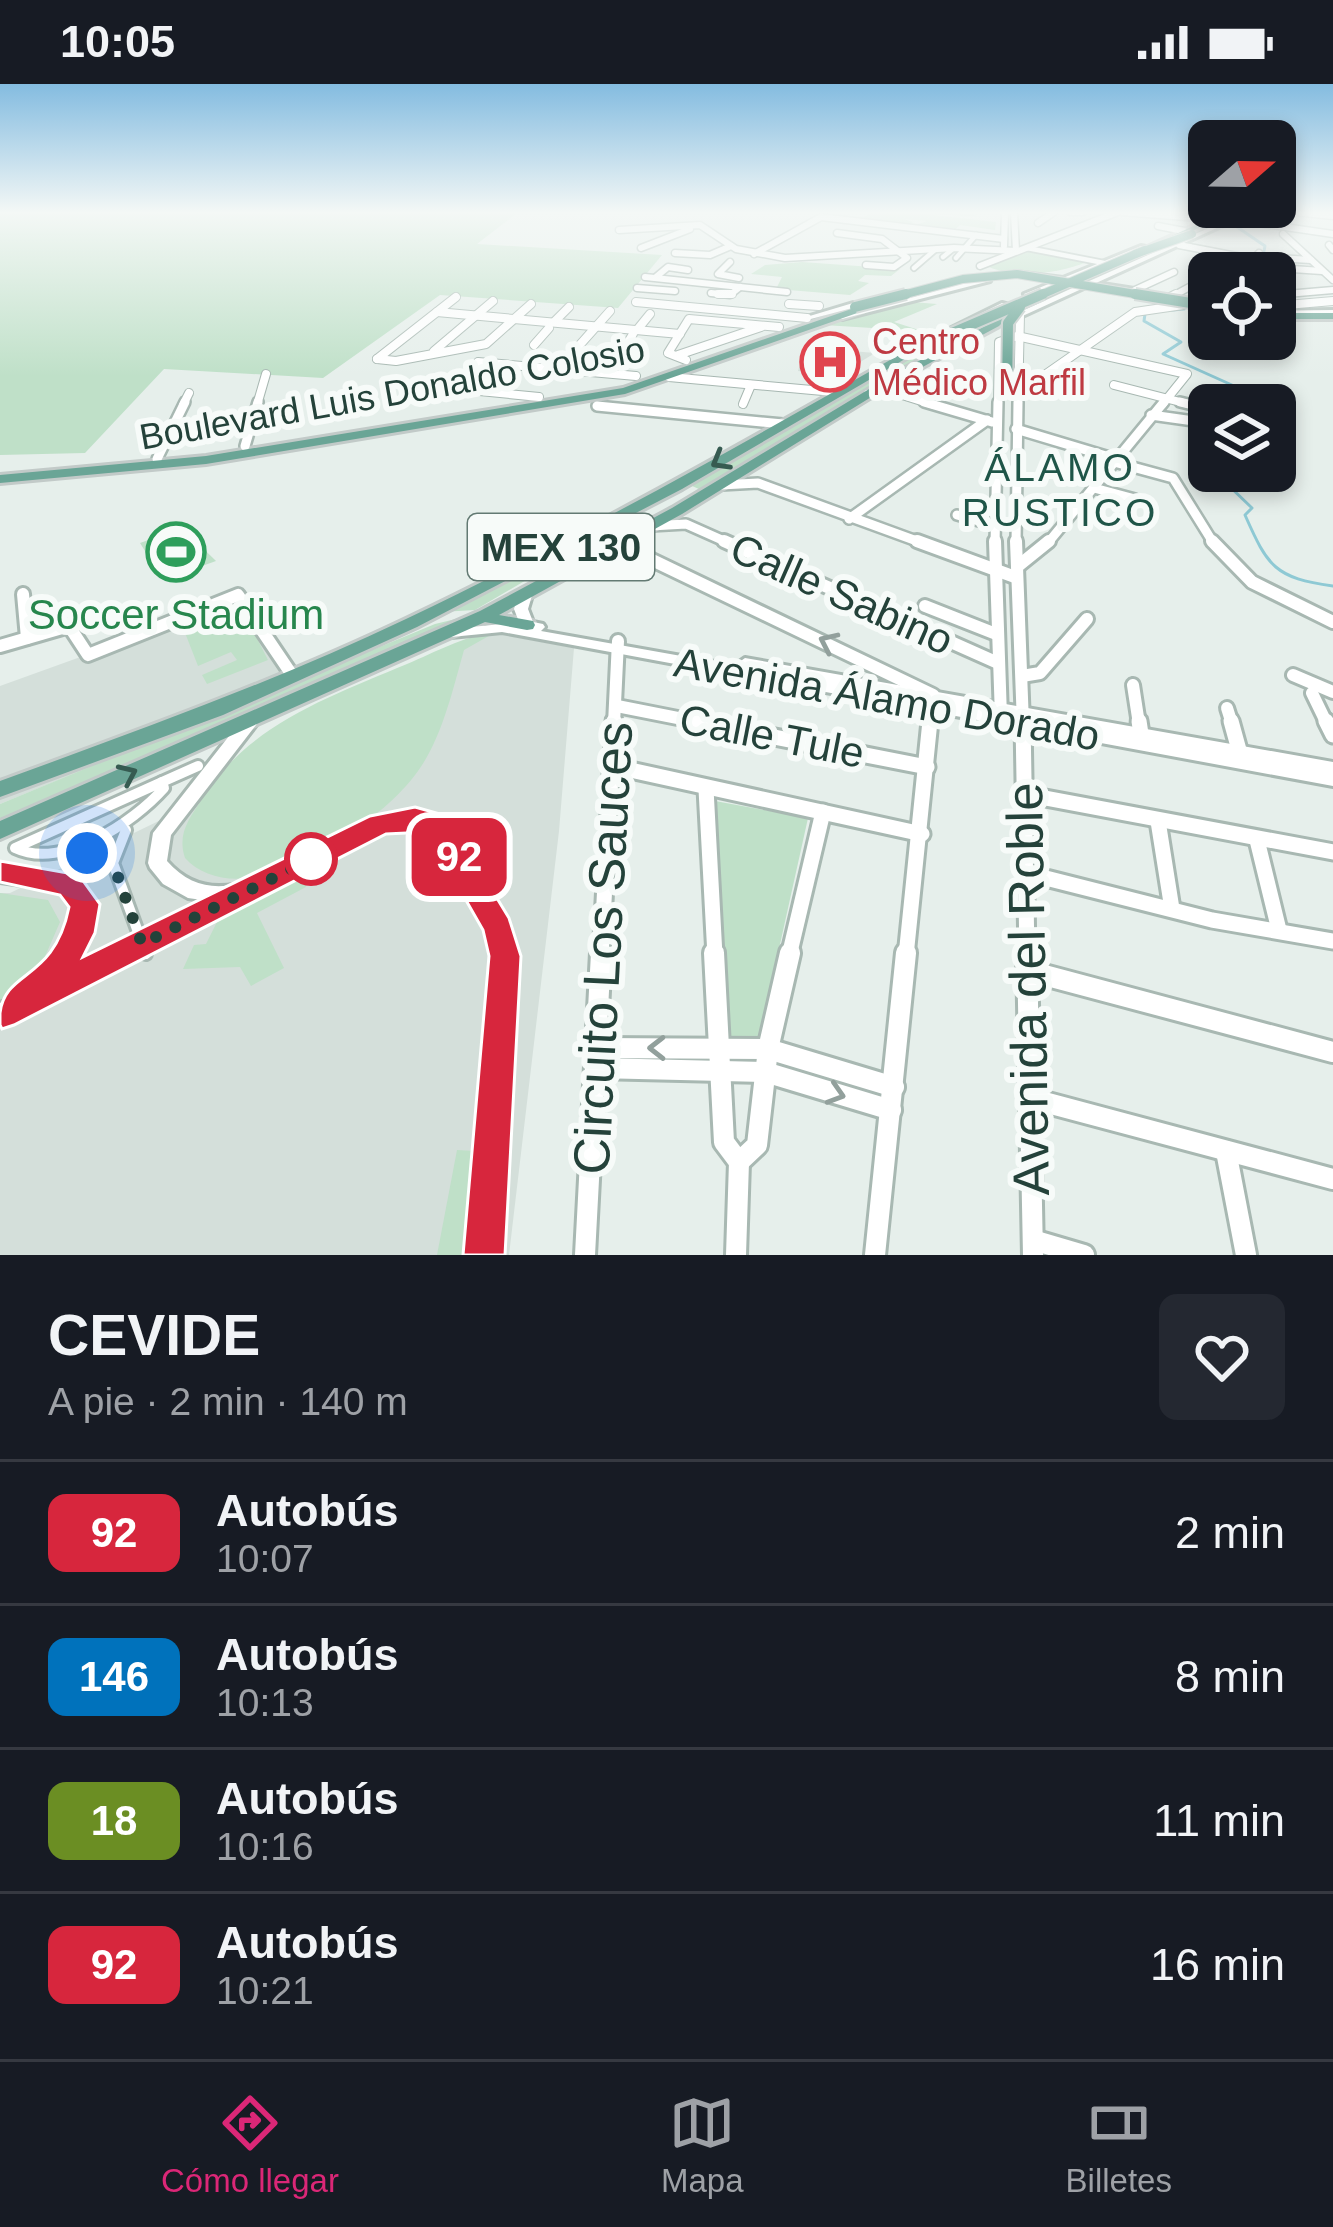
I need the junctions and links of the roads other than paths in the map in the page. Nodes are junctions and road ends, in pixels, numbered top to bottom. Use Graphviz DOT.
graph roads {
  1 [pos="722,267"];
  2 [pos="987,267"];
  3 [pos="989,267"];
  4 [pos="1099,267"];
  5 [pos="1107,267"];
  6 [pos="1107,267"];
  7 [pos="1108,267"];
  8 [pos="1109,267"];
  9 [pos="1318,267"];
  10 [pos="1104,268"];
  11 [pos="688,270"];
  12 [pos="983,270"];
  13 [pos="1174,272"];
  14 [pos="1323,272"];
  15 [pos="1049,274"];
  16 [pos="645,277"];
  17 [pos="656,278"];
  18 [pos="1023,278"];
  19 [pos="1333,280"];
  20 [pos="685,281"];
  21 [pos="1077,281"];
  22 [pos="735,287"];
  23 [pos="953,287"];
  24 [pos="638,288"];
  25 [pos="1188,288"];
  26 [pos="1042,289"];
  27 [pos="1117,289"];
  28 [pos="771,290"];
  29 [pos="1135,290"];
  30 [pos="1333,290"];
  31 [pos="675,291"];
  32 [pos="787,292"];
  33 [pos="711,293"];
  34 [pos="1296,293"];
  35 [pos="1299,293"];
  36 [pos="456,297"];
  37 [pos="825,297"];
  38 [pos="1155,297"];
  39 [pos="1170,297"];
  40 [pos="493,302"];
  41 [pos="636,302"];
  42 [pos="1188,302"];
  43 [pos="1333,302"];
  44 [pos="531,304"];
  45 [pos="663,304"];
  46 [pos="789,304"];
  47 [pos="1188,304"];
  48 [pos="1183,305"];
  49 [pos="1188,305"];
  50 [pos="569,307"];
  51 [pos="858,308"];
  52 [pos="822,309"];
  53 [pos="599,310"];
  54 [pos="1296,310"];
  55 [pos="610,311"];
  56 [pos="1017,311"];
  57 [pos="437,312"];
  58 [pos="623,312"];
  59 [pos="650,314"];
  60 [pos="756,314"];
  61 [pos="475,315"];
  62 [pos="1296,315"];
  63 [pos="1328,316"];
  64 [pos="807,318"];
  65 [pos="511,322"];
  66 [pos="552,325"];
  67 [pos="594,328"];
  68 [pos="779,328"];
  69 [pos="636,332"];
  70 [pos="679,336"];
  71 [pos="1017,336"];
  72 [pos="577,348"];
  73 [pos="1140,349"];
  74 [pos="1079,350"];
  75 [pos="622,352"];
  76 [pos="430,354"];
  77 [pos="553,354"];
  78 [pos="682,358"];
  79 [pos="893,358"];
  80 [pos="1130,361"];
  81 [pos="478,362"];
  82 [pos="521,365"];
  83 [pos="543,367"];
  84 [pos="266,374"];
  85 [pos="636,376"];
  86 [pos="669,377"];
  87 [pos="885,383"];
  88 [pos="751,385"];
  89 [pos="1114,385"];
  90 [pos="459,389"];
  91 [pos="834,392"];
  92 [pos="189,393"];
  93 [pos="868,394"];
  94 [pos="898,394"];
  95 [pos="1008,395"];
  96 [pos="539,397"];
  97 [pos="1167,398"];
  98 [pos="520,400"];
  99 [pos="743,404"];
  100 [pos="1188,404"];
  101 [pos="597,406"];
  102 [pos="1151,415"];
  103 [pos="400,419"];
  104 [pos="1188,420"];
  105 [pos="428,422"];
  106 [pos="993,422"];
  107 [pos="783,424"];
  108 [pos="1016,429"];
  109 [pos="294,444"];
  110 [pos="245,446"];
  111 [pos="157,459"];
  112 [pos="1115,460"];
  113 [pos="750,468"];
  114 [pos="0,469"];
  115 [pos="0,479"];
  116 [pos="758,483"];
  117 [pos="721,485"];
  118 [pos="676,486"];
  119 [pos="1094,488"];
  120 [pos="1136,500"];
  121 [pos="677,511"];
  122 [pos="957,514"];
  123 [pos="849,519"];
  124 [pos="686,524"];
  125 [pos="650,526"];
  126 [pos="997,526"];
  127 [pos="630,538"];
  128 [pos="1017,572"];
  129 [pos="994,574"];
  130 [pos="526,592"];
  131 [pos="23,594"];
  132 [pos="925,606"];
  133 [pos="482,616"];
  134 [pos="1087,619"];
  135 [pos="1333,622"];
  136 [pos="527,625"];
  137 [pos="996,634"];
  138 [pos="442,635"];
  139 [pos="27,638"];
  140 [pos="0,646"];
  141 [pos="619,646"];
  142 [pos="998,663"];
  143 [pos="292,675"];
  144 [pos="1293,675"];
  145 [pos="1022,676"];
  146 [pos="1133,685"];
  147 [pos="1333,692"];
  148 [pos="1312,693"];
  149 [pos="932,700"];
  150 [pos="617,706"];
  151 [pos="1226,708"];
  152 [pos="216,710"];
  153 [pos="1001,713"];
  154 [pos="1022,716"];
  155 [pos="250,721"];
  156 [pos="1141,734"];
  157 [pos="1333,735"];
  158 [pos="1239,750"];
  159 [pos="198,766"];
  160 [pos="612,766"];
  161 [pos="927,767"];
  162 [pos="1331,775"];
  163 [pos="162,782"];
  164 [pos="0,789"];
  165 [pos="706,789"];
  166 [pos="1024,794"];
  167 [pos="0,800"];
  168 [pos="823,812"];
  169 [pos="1158,821"];
  170 [pos="129,825"];
  171 [pos="0,830"];
  172 [pos="922,834"];
  173 [pos="1257,840"];
  174 [pos="15,848"];
  175 [pos="74,850"];
  176 [pos="1333,852"];
  177 [pos="0,854"];
  178 [pos="113,863"];
  179 [pos="1026,873"];
  180 [pos="0,874"];
  181 [pos="240,895"];
  182 [pos="1172,909"];
  183 [pos="1279,930"];
  184 [pos="1333,941"];
  185 [pos="144,949"];
  186 [pos="1029,971"];
  187 [pos="1,1014"];
  188 [pos="719,1049"];
  189 [pos="768,1049"];
  190 [pos="1333,1052"];
  191 [pos="597,1058"];
  192 [pos="719,1070"];
  193 [pos="765,1072"];
  194 [pos="894,1087"];
  195 [pos="1029,1098"];
  196 [pos="891,1110"];
  197 [pos="1226,1151"];
  198 [pos="739,1162"];
  199 [pos="1333,1179"];
  200 [pos="1033,1247"];
  201 [pos="484,1255"];
  202 [pos="585,1255"];
  203 [pos="736,1255"];
  204 [pos="875,1255"];
  205 [pos="1084,1255"];
  206 [pos="1246,1255"];
  1 -- 22 [label="street"];
  2 -- 12 [label="street"];
  3 -- 12 [label="street"];
  4 -- 10 [label="street"];
  5 -- 10 [label="main road, MEX 130, bridge"];
  6 -- 10 [label="street, MEX 130"];
  7 -- 56 [label="main road, MEX 130, bridge"];
  8 -- 10 [label="street, MEX 130"];
  9 -- 14 [label="street"];
  10 -- 21 [label="street"];
  10 -- 23 [label="main road, bridge"];
  10 -- 27 [label="street"];
  10 -- 56 [label="main road, MEX 130, bridge"];
  11 -- 17 [label="street"];
  12 -- 15 [label="street, Boulevard Luis Donaldo Colosio"];
  12 -- 52 [label="street, Boulevard Luis Donaldo Colosio"];
  13 -- 29 [label="street"];
  14 -- 19 [label="street"];
  14 -- 35 [label="street"];
  15 -- 21 [label="street, Boulevard Luis Donaldo Colosio"];
  15 -- 21 [label="street"];
  16 -- 17 [label="street"];
  17 -- 20 [label="street"];
  18 -- 21 [label="street, Boulevard Luis Donaldo Colosio"];
  18 -- 23 [label="street, Boulevard Luis Donaldo Colosio"];
  18 -- 26 [label="street"];
  20 -- 22 [label="street"];
  20 -- 31 [label="street"];
  21 -- 26 [label="street, MEX 130"];
  21 -- 27 [label="street"];
  21 -- 27 [label="street, Boulevard Luis Donaldo Colosio"];
  21 -- 56 [label="street, MEX 130"];
  22 -- 28 [label="street"];
  22 -- 33 [label="street"];
  23 -- 68 [label="street, Boulevard Luis Donaldo Colosio"];
  24 -- 31 [label="street"];
  25 -- 39 [label="street"];
  26 -- 79 [label="street, MEX 130"];
  27 -- 29 [label="street, Boulevard Luis Donaldo Colosio"];
  27 -- 38 [label="street, Boulevard Luis Donaldo Colosio"];
  28 -- 32 [label="street"];
  28 -- 60 [label="street"];
  29 -- 38 [label="street, Boulevard Luis Donaldo Colosio"];
  30 -- 35 [label="street"];
  31 -- 45 [label="street"];
  34 -- 35 [label="street"];
  36 -- 57 [label="street"];
  37 -- 52 [label="street"];
  38 -- 39 [label="street, Boulevard Luis Donaldo Colosio"];
  38 -- 48 [label="street, Boulevard Luis Donaldo Colosio"];
  39 -- 42 [label="street, Boulevard Luis Donaldo Colosio"];
  40 -- 61 [label="street"];
  41 -- 45 [label="street"];
  43 -- 54 [label="street"];
  44 -- 65 [label="street"];
  45 -- 60 [label="street"];
  46 -- 52 [label="street"];
  47 -- 51 [label="main road, bridge"];
  48 -- 49 [label="street, Boulevard Luis Donaldo Colosio"];
  48 -- 74 [label="street"];
  50 -- 66 [label="street"];
  51 -- 64 [label="main road"];
  51 -- 68 [label="main road"];
  52 -- 64 [label="street, Boulevard Luis Donaldo Colosio"];
  53 -- 55 [label="street"];
  55 -- 58 [label="street"];
  55 -- 67 [label="street"];
  56 -- 71 [label="street"];
  56 -- 79 [label="main road, MEX 130, bridge"];
  56 -- 87 [label="main road, MEX 130"];
  56 -- 95 [label="main road, bridge"];
  57 -- 61 [label="street"];
  57 -- 76 [label="street"];
  59 -- 69 [label="street"];
  60 -- 64 [label="street"];
  61 -- 65 [label="street"];
  61 -- 76 [label="street"];
  62 -- 63 [label="main road"];
  64 -- 68 [label="main road, Boulevard Luis Donaldo Colosio"];
  65 -- 66 [label="street"];
  65 -- 76 [label="street"];
  66 -- 67 [label="street"];
  66 -- 82 [label="street"];
  67 -- 69 [label="street"];
  67 -- 72 [label="street"];
  68 -- 70 [label="street"];
  68 -- 78 [label="main road, Boulevard Luis Donaldo Colosio"];
  68 -- 86 [label="main road, Boulevard Luis Donaldo Colosio"];
  69 -- 70 [label="street"];
  69 -- 75 [label="street"];
  70 -- 78 [label="street"];
  71 -- 74 [label="street"];
  71 -- 95 [label="street"];
  71 -- 95 [label="street"];
  73 -- 80 [label="street"];
  74 -- 80 [label="street"];
  74 -- 95 [label="street"];
  77 -- 83 [label="street"];
  78 -- 85 [label="main road, Boulevard Luis Donaldo Colosio"];
  79 -- 91 [label="main road, MEX 130"];
  80 -- 97 [label="street"];
  81 -- 82 [label="street"];
  82 -- 83 [label="street"];
  83 -- 85 [label="street"];
  84 -- 110 [label="street"];
  85 -- 96 [label="main road, Boulevard Luis Donaldo Colosio"];
  86 -- 88 [label="street"];
  86 -- 105 [label="main road, Boulevard Luis Donaldo Colosio"];
  87 -- 93 [label="main road, MEX 130"];
  87 -- 94 [label="street"];
  88 -- 91 [label="street"];
  88 -- 99 [label="street"];
  89 -- 97 [label="street"];
  90 -- 96 [label="street"];
  91 -- 107 [label="main road, MEX 130"];
  92 -- 111 [label="street"];
  93 -- 94 [label="street"];
  93 -- 113 [label="main road, MEX 130"];
  94 -- 106 [label="street"];
  95 -- 106 [label="street"];
  95 -- 108 [label="street, Avenida del Roble"];
  96 -- 98 [label="main road, Boulevard Luis Donaldo Colosio"];
  97 -- 100 [label="street"];
  97 -- 102 [label="street"];
  98 -- 103 [label="main road, Boulevard Luis Donaldo Colosio"];
  98 -- 105 [label="main road"];
  101 -- 107 [label="street"];
  102 -- 104 [label="street"];
  102 -- 112 [label="street"];
  103 -- 109 [label="main road"];
  103 -- 110 [label="main road, Boulevard Luis Donaldo Colosio"];
  105 -- 109 [label="main road, Boulevard Luis Donaldo Colosio"];
  106 -- 123 [label="street"];
  106 -- 126 [label="street"];
  107 -- 118 [label="main road, MEX 130, one-way"];
  108 -- 112 [label="street"];
  108 -- 128 [label="street, Avenida del Roble"];
  109 -- 115 [label="main road, Boulevard Luis Donaldo Colosio"];
  110 -- 111 [label="main road, Boulevard Luis Donaldo Colosio"];
  111 -- 114 [label="main road, Boulevard Luis Donaldo Colosio"];
  112 -- 119 [label="street"];
  112 -- 135 [label="street"];
  113 -- 116 [label="street"];
  113 -- 117 [label="main road, MEX 130"];
  116 -- 117 [label="street"];
  116 -- 123 [label="street"];
  117 -- 121 [label="main road, MEX 130"];
  118 -- 130 [label="main road"];
  118 -- 143 [label="main road, MEX 130"];
  119 -- 120 [label="street"];
  119 -- 128 [label="street"];
  121 -- 124 [label="street, Calle Sabino"];
  121 -- 125 [label="main road, MEX 130"];
  122 -- 126 [label="street"];
  123 -- 129 [label="street"];
  124 -- 125 [label="street, Calle Sabino"];
  124 -- 142 [label="street, Calle Sabino"];
  125 -- 127 [label="main road, MEX 130"];
  126 -- 129 [label="street"];
  127 -- 130 [label="main road, MEX 130"];
  149 -- 127 [label="street, one-way"];
  128 -- 129 [label="street"];
  128 -- 145 [label="street, Avenida del Roble"];
  129 -- 137 [label="street"];
  130 -- 133 [label="main road, MEX 130"];
  130 -- 136 [label="street"];
  131 -- 139 [label="street"];
  132 -- 137 [label="street"];
  133 -- 136 [label="main road"];
  133 -- 138 [label="main road, MEX 130"];
  133 -- 152 [label="main road"];
  134 -- 145 [label="street"];
  136 -- 141 [label="street, Avenida Álamo Dorado"];
  137 -- 142 [label="street"];
  138 -- 141 [label="street, Avenida Álamo Dorado"];
  138 -- 155 [label="main road, MEX 130"];
  139 -- 140 [label="street"];
  139 -- 143 [label="street"];
  141 -- 149 [label="street, Avenida Álamo Dorado"];
  141 -- 150 [label="street, Circuito Los Sauces"];
  142 -- 153 [label="street"];
  143 -- 152 [label="main road, MEX 130"];
  144 -- 147 [label="street"];
  145 -- 154 [label="street, Avenida del Roble"];
  146 -- 156 [label="street"];
  148 -- 157 [label="street"];
  149 -- 153 [label="street, Avenida Álamo Dorado"];
  149 -- 161 [label="street"];
  150 -- 160 [label="street, Circuito Los Sauces"];
  150 -- 161 [label="street, Calle Tule"];
  151 -- 158 [label="street"];
  152 -- 164 [label="main road, MEX 130"];
  152 -- 167 [label="main road"];
  153 -- 154 [label="street, Avenida Álamo Dorado"];
  154 -- 156 [label="street, Avenida Álamo Dorado"];
  154 -- 162 [label="street, Avenida Álamo Dorado"];
  154 -- 166 [label="street, Avenida del Roble"];
  171 -- 155 [label="main road, MEX 130, one-way"];
  155 -- 181 [label="street"];
  156 -- 158 [label="street, Avenida Álamo Dorado"];
  158 -- 162 [label="street, Avenida Álamo Dorado"];
  159 -- 163 [label="street"];
  160 -- 165 [label="street"];
  160 -- 191 [label="street, Circuito Los Sauces"];
  161 -- 172 [label="street"];
  163 -- 170 [label="street"];
  163 -- 174 [label="street"];
  165 -- 168 [label="street"];
  165 -- 188 [label="street"];
  166 -- 169 [label="street"];
  166 -- 179 [label="street, Avenida del Roble"];
  168 -- 172 [label="street"];
  168 -- 189 [label="street"];
  169 -- 173 [label="street"];
  169 -- 182 [label="street"];
  170 -- 175 [label="street"];
  170 -- 178 [label="street"];
  172 -- 194 [label="street"];
  173 -- 176 [label="street"];
  173 -- 183 [label="street"];
  174 -- 175 [label="street"];
  174 -- 177 [label="street"];
  175 -- 178 [label="street"];
  178 -- 185 [label="street"];
  179 -- 182 [label="street"];
  179 -- 186 [label="street, Avenida del Roble"];
  180 -- 187 [label="street"];
  181 -- 185 [label="street"];
  181 -- 201 [label="street"];
  182 -- 183 [label="street"];
  183 -- 184 [label="street"];
  185 -- 187 [label="street"];
  186 -- 190 [label="street"];
  186 -- 195 [label="street, Avenida del Roble"];
  188 -- 189 [label="street"];
  188 -- 191 [label="street, one-way"];
  188 -- 192 [label="street"];
  189 -- 193 [label="street"];
  189 -- 194 [label="street"];
  191 -- 192 [label="street"];
  191 -- 202 [label="street, Circuito Los Sauces"];
  192 -- 193 [label="street"];
  192 -- 198 [label="street"];
  193 -- 196 [label="street, one-way"];
  193 -- 198 [label="street"];
  194 -- 196 [label="street"];
  195 -- 197 [label="street"];
  195 -- 200 [label="street, Avenida del Roble"];
  196 -- 204 [label="street"];
  197 -- 199 [label="street"];
  197 -- 206 [label="street"];
  198 -- 203 [label="street"];
  200 -- 205 [label="street"];
}
